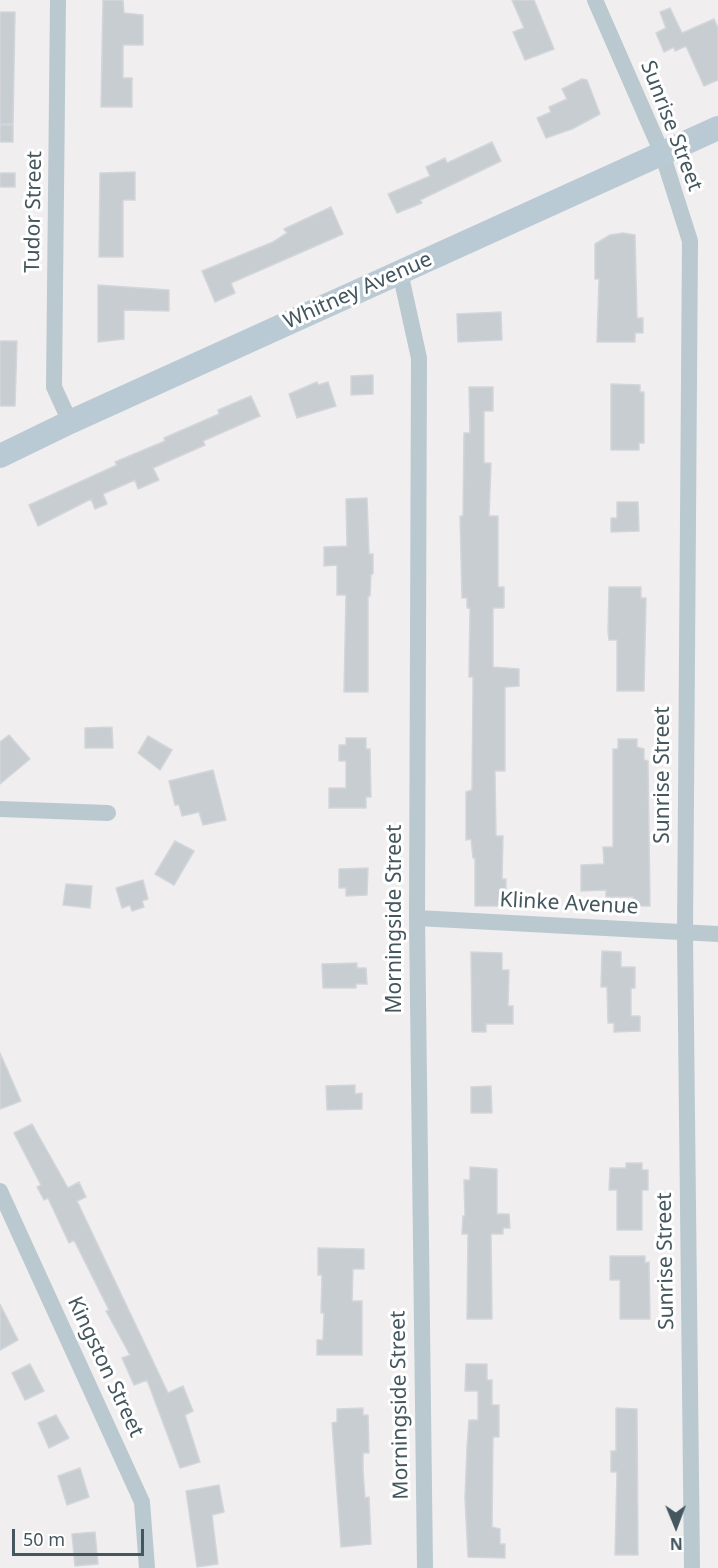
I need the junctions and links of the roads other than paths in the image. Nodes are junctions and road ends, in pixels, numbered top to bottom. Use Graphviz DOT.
graph roads {
  1 [pos="58,0"];
  2 [pos="595,0"];
  3 [pos="718,128"];
  4 [pos="662,153"];
  5 [pos="400,272"];
  6 [pos="70,422"];
  7 [pos="0,456"];
  8 [pos="0,809"];
  9 [pos="108,813"];
  10 [pos="417,918"];
  11 [pos="685,933"];
  12 [pos="718,934"];
  13 [pos="0,1191"];
  14 [pos="147,1568"];
  15 [pos="425,1568"];
  16 [pos="692,1568"];
  1 -- 6 [label="street, Tudor Street"];
  2 -- 4 [label="street, Sunrise Street"];
  3 -- 4 [label="main road, Whitney Avenue"];
  4 -- 5 [label="main road, Whitney Avenue"];
  4 -- 11 [label="street, Sunrise Street"];
  5 -- 6 [label="main road, Whitney Avenue"];
  5 -- 10 [label="street, Morningside Street"];
  6 -- 7 [label="main road, Whitney Avenue"];
  8 -- 9 [label="street"];
  10 -- 11 [label="street, Klinke Avenue"];
  10 -- 15 [label="street, Morningside Street"];
  11 -- 12 [label="street, Klinke Avenue"];
  11 -- 16 [label="street, Sunrise Street"];
  13 -- 14 [label="street, Kingston Street"];
}
